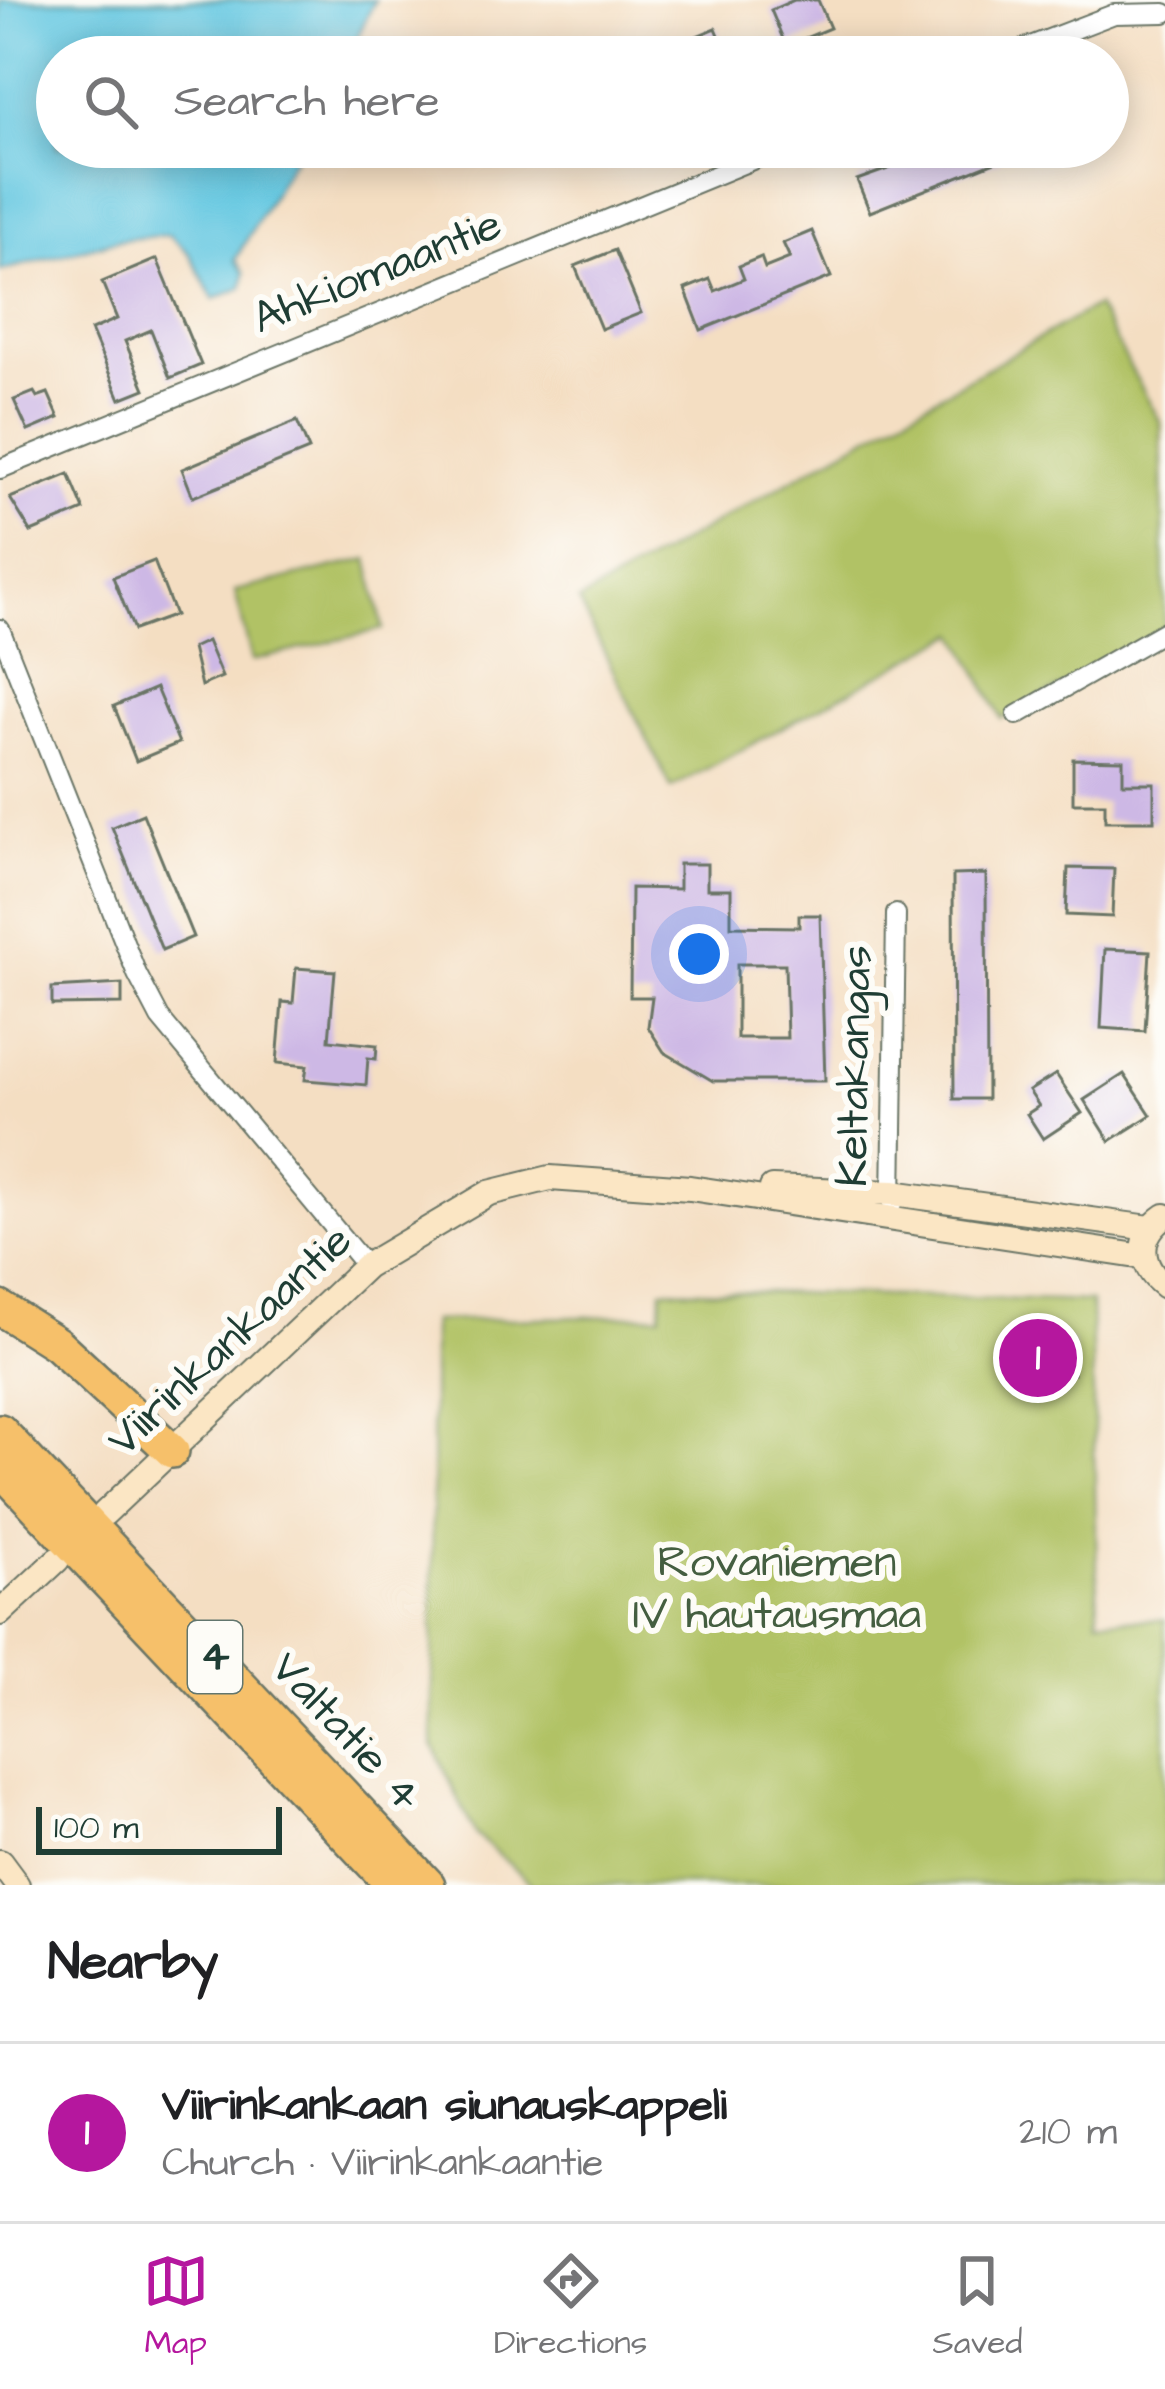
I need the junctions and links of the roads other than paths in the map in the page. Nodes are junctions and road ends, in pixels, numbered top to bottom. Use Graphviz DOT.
graph roads {
  1 [pos="1165,13"];
  2 [pos="1057,36"];
  3 [pos="733,168"];
  4 [pos="0,470"];
  5 [pos="0,629"];
  6 [pos="1165,631"];
  7 [pos="1017,715"];
  8 [pos="896,914"];
  9 [pos="892,1206"];
  10 [pos="1158,1222"];
  11 [pos="1144,1257"];
  12 [pos="366,1266"];
  13 [pos="1165,1286"];
  14 [pos="0,1308"];
  15 [pos="0,1431"];
  16 [pos="172,1451"];
  17 [pos="0,1468"];
  18 [pos="106,1514"];
  19 [pos="57,1560"];
  20 [pos="0,1613"];
  21 [pos="295,1761"];
  22 [pos="0,1862"];
  23 [pos="17,1885"];
  24 [pos="365,1885"];
  25 [pos="393,1885"];
  26 [pos="428,1885"];
  27 [pos="450,1885"];
  1 -- 2 [label="street"];
  3 -- 4 [label="street, Ahkiomaantie"];
  5 -- 12 [label="street"];
  6 -- 7 [label="street"];
  8 -- 9 [label="street, Keltakangas"];
  9 -- 10 [label="street, Viirinkankaantie"];
  9 -- 11 [label="street, Viirinkankaantie"];
  9 -- 12 [label="street, Viirinkankaantie"];
  10 -- 11 [label="street"];
  11 -- 13 [label="street"];
  12 -- 16 [label="street, Viirinkankaantie"];
  14 -- 16 [label="highway"];
  15 -- 21 [label="highway, Valtatie 4 / 4"];
  16 -- 18 [label="street, Viirinkankaantie"];
  17 -- 21 [label="highway, Valtatie 4 / 4"];
  19 -- 20 [label="street"];
  21 -- 24 [label="highway"];
  21 -- 25 [label="highway, Valtatie 4 / 4"];
  21 -- 26 [label="highway, Valtatie 4 / 4"];
  21 -- 27 [label="highway"];
  22 -- 23 [label="street"];
}
